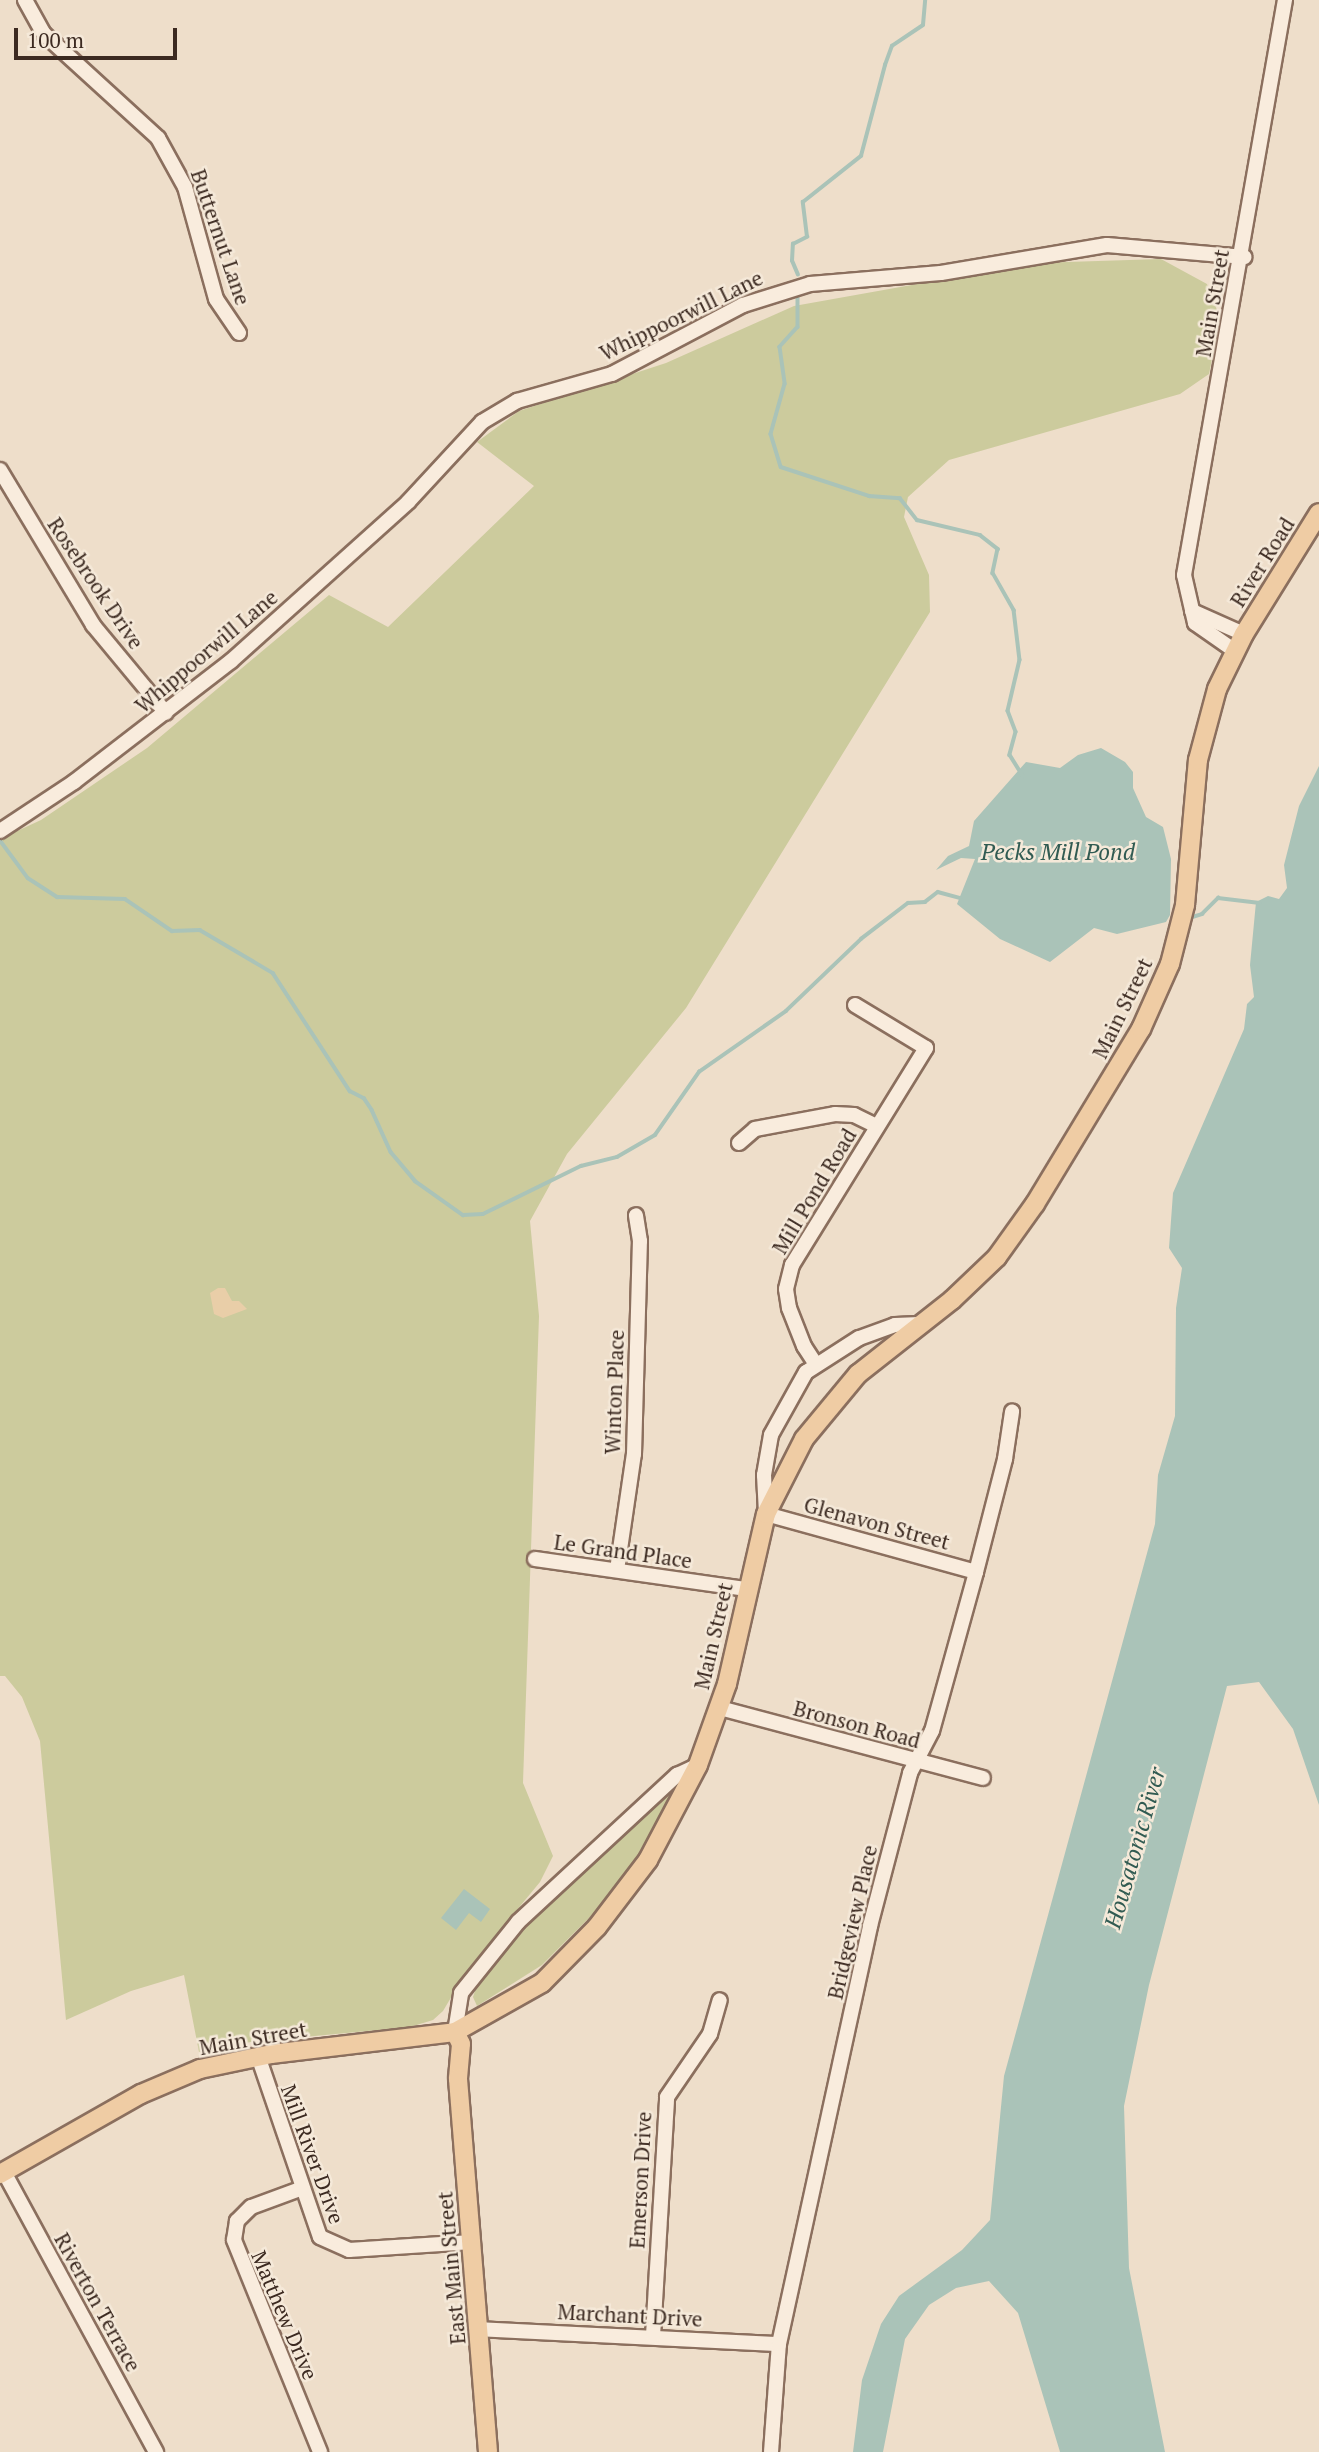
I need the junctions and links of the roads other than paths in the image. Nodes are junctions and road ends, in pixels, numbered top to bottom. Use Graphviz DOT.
graph roads {
  1 [pos="25,0"];
  2 [pos="1285,0"];
  3 [pos="1244,257"];
  4 [pos="239,333"];
  5 [pos="0,470"];
  6 [pos="1319,513"];
  7 [pos="1192,611"];
  8 [pos="1244,634"];
  9 [pos="1235,651"];
  10 [pos="166,713"];
  11 [pos="5,829"];
  12 [pos="855,1004"];
  13 [pos="877,1126"];
  14 [pos="739,1143"];
  15 [pos="636,1215"];
  16 [pos="920,1324"];
  17 [pos="816,1363"];
  18 [pos="1012,1412"];
  19 [pos="766,1514"];
  20 [pos="535,1559"];
  21 [pos="617,1570"];
  22 [pos="976,1572"];
  23 [pos="747,1590"];
  24 [pos="720,1708"];
  25 [pos="917,1763"];
  26 [pos="698,1765"];
  27 [pos="982,1778"];
  28 [pos="720,2000"];
  29 [pos="455,2032"];
  30 [pos="258,2056"];
  31 [pos="2,2173"];
  32 [pos="300,2189"];
  33 [pos="472,2242"];
  34 [pos="478,2329"];
  35 [pos="653,2336"];
  36 [pos="779,2343"];
  37 [pos="156,2452"];
  38 [pos="320,2452"];
  39 [pos="488,2452"];
  40 [pos="771,2452"];
  1 -- 4 [label="street, Butternut Lane"];
  2 -- 3 [label="street, Main Street"];
  3 -- 7 [label="street, Main Street"];
  3 -- 10 [label="street, Whippoorwill Lane"];
  5 -- 10 [label="street, Rosebrook Drive"];
  6 -- 8 [label="main road, River Road"];
  7 -- 8 [label="street"];
  7 -- 9 [label="street, Main Street"];
  8 -- 9 [label="main road, Main Street"];
  9 -- 16 [label="main road, Main Street"];
  10 -- 11 [label="street, Whippoorwill Lane"];
  12 -- 13 [label="street, Mill Pond Road"];
  13 -- 14 [label="street"];
  13 -- 17 [label="street, Mill Pond Road"];
  15 -- 21 [label="street, Winton Place"];
  16 -- 17 [label="street, Main Street"];
  16 -- 19 [label="main road, Main Street"];
  17 -- 19 [label="street, Main Street"];
  18 -- 22 [label="street, Bridgeview Place"];
  19 -- 22 [label="street, Glenavon Street"];
  19 -- 23 [label="main road, Main Street"];
  20 -- 21 [label="street, Le Grand Place"];
  21 -- 23 [label="street, Le Grand Place"];
  22 -- 25 [label="street, Bridgeview Place"];
  23 -- 24 [label="main road, Main Street"];
  24 -- 25 [label="street, Bronson Road"];
  24 -- 26 [label="main road, Main Street"];
  25 -- 27 [label="street, Bronson Road"];
  25 -- 36 [label="street, Bridgeview Place"];
  26 -- 29 [label="main road, Main Street"];
  26 -- 29 [label="street"];
  28 -- 35 [label="street, Emerson Drive"];
  29 -- 30 [label="main road, Main Street"];
  29 -- 33 [label="main road, East Main Street"];
  30 -- 31 [label="main road, Main Street"];
  30 -- 32 [label="street, Mill River Drive"];
  31 -- 37 [label="street, Riverton Terrace"];
  32 -- 33 [label="street, Mill River Drive"];
  32 -- 38 [label="street, Matthew Drive"];
  33 -- 34 [label="main road, East Main Street"];
  34 -- 35 [label="street, Marchant Drive"];
  34 -- 39 [label="main road, East Main Street"];
  35 -- 36 [label="street, Marchant Drive"];
  36 -- 40 [label="street, Bridgeview Place"];
}
